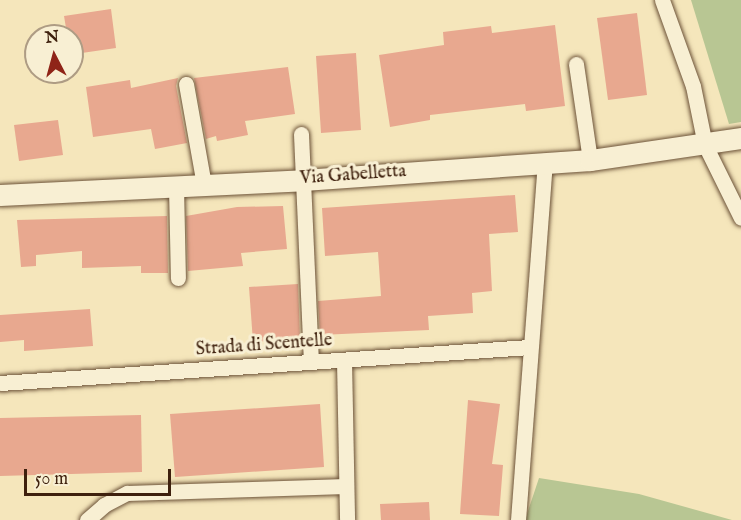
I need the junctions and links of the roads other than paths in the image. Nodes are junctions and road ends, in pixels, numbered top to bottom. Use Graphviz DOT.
graph roads {
  1 [pos="662,0"];
  2 [pos="576,64"];
  3 [pos="186,84"];
  4 [pos="302,134"];
  5 [pos="741,138"];
  6 [pos="705,145"];
  7 [pos="590,160"];
  8 [pos="545,161"];
  9 [pos="303,180"];
  10 [pos="204,185"];
  11 [pos="176,186"];
  12 [pos="0,195"];
  13 [pos="741,218"];
  14 [pos="178,278"];
  15 [pos="530,347"];
  16 [pos="344,360"];
  17 [pos="311,362"];
  18 [pos="0,383"];
  19 [pos="346,486"];
  20 [pos="87,520"];
  21 [pos="347,520"];
  22 [pos="518,520"];
  1 -- 6 [label="street"];
  2 -- 7 [label="street"];
  3 -- 10 [label="street"];
  4 -- 9 [label="street"];
  5 -- 6 [label="street, Via Gabelletta"];
  6 -- 7 [label="street, Via Gabelletta"];
  6 -- 13 [label="street"];
  7 -- 8 [label="street, Via Gabelletta"];
  8 -- 9 [label="street, Via Gabelletta"];
  8 -- 15 [label="street"];
  9 -- 10 [label="street, Via Gabelletta"];
  9 -- 17 [label="street"];
  10 -- 11 [label="street, Via Gabelletta"];
  11 -- 12 [label="street, Via Gabelletta"];
  11 -- 14 [label="street"];
  15 -- 16 [label="street, Strada di Scentelle"];
  15 -- 22 [label="street"];
  16 -- 17 [label="street, Strada di Scentelle"];
  16 -- 19 [label="street"];
  17 -- 18 [label="street, Strada di Scentelle"];
  19 -- 20 [label="street"];
  19 -- 21 [label="street"];
}
